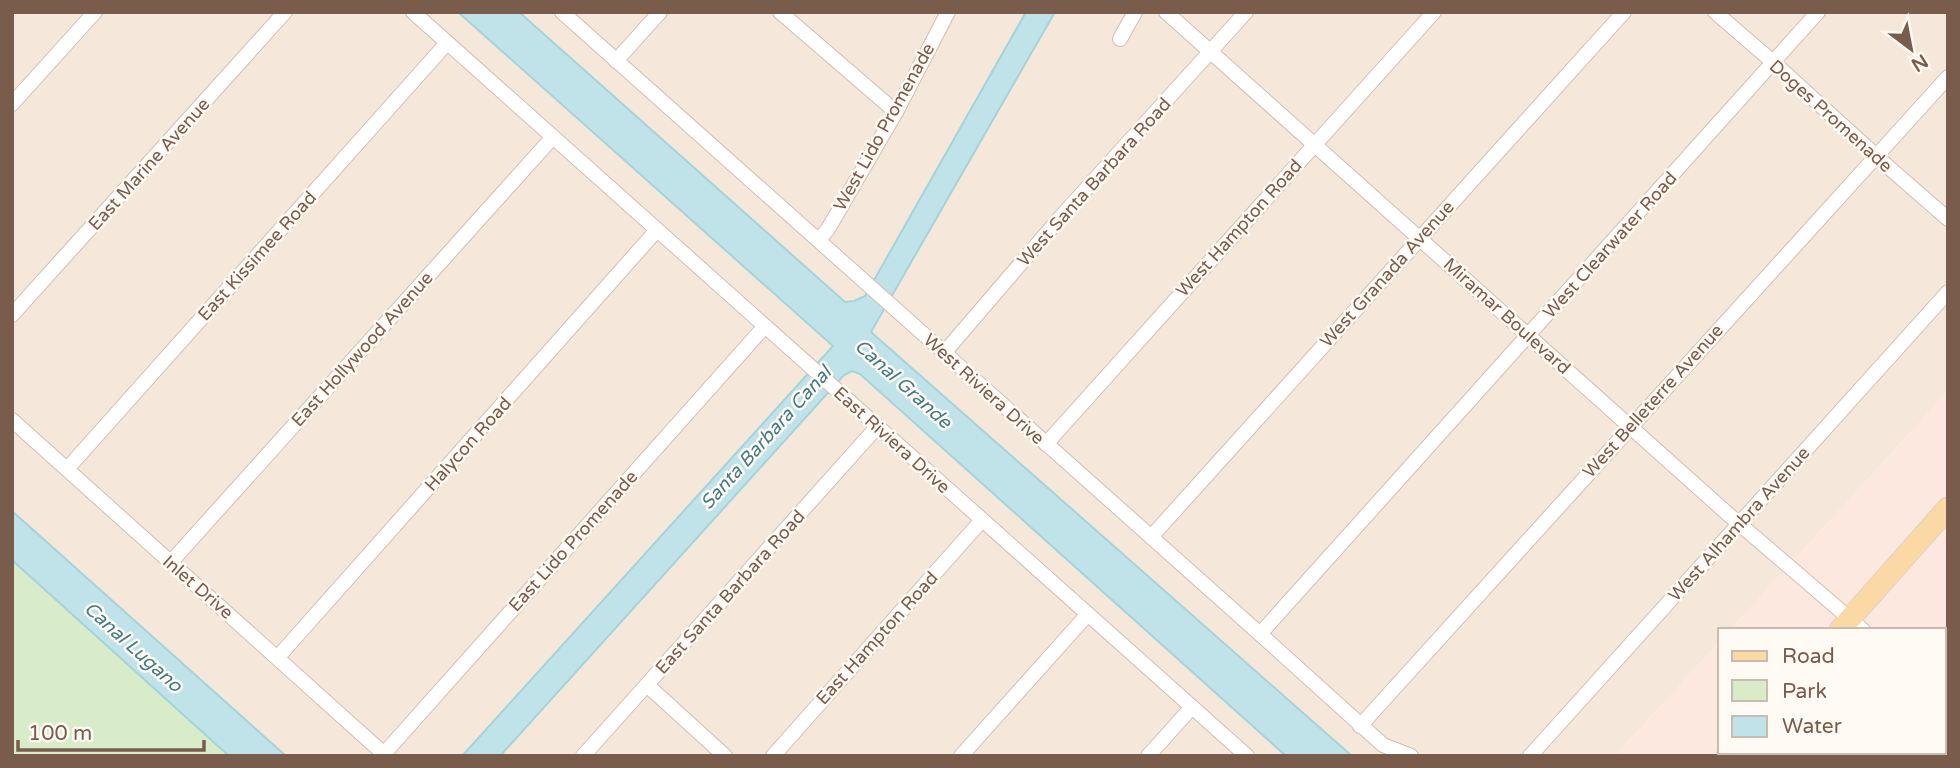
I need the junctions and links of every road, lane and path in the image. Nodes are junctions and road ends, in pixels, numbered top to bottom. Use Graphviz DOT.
graph roads {
  1 [pos="95,12"];
  2 [pos="285,12"];
  3 [pos="413,12"];
  4 [pos="562,12"];
  5 [pos="660,12"];
  6 [pos="779,12"];
  7 [pos="948,12"];
  8 [pos="1135,12"];
  9 [pos="1166,12"];
  10 [pos="1246,12"];
  11 [pos="1434,12"];
  12 [pos="1624,12"];
  13 [pos="1715,12"];
  14 [pos="1818,12"];
  15 [pos="1120,39"];
  16 [pos="447,43"];
  17 [pos="1210,52"];
  18 [pos="616,61"];
  19 [pos="1774,63"];
  20 [pos="1948,77"];
  21 [pos="12,104"];
  22 [pos="896,113"];
  23 [pos="553,137"];
  24 [pos="1314,144"];
  25 [pos="1876,156"];
  26 [pos="1948,219"];
  27 [pos="657,230"];
  28 [pos="1420,239"];
  29 [pos="818,240"];
  30 [pos="1948,292"];
  31 [pos="12,315"];
  32 [pos="765,326"];
  33 [pos="1529,334"];
  34 [pos="944,353"];
  35 [pos="12,420"];
  36 [pos="1631,425"];
  37 [pos="877,427"];
  38 [pos="1046,444"];
  39 [pos="67,469"];
  40 [pos="1948,508"];
  41 [pos="982,520"];
  42 [pos="1740,523"];
  43 [pos="1151,537"];
  44 [pos="171,562"];
  45 [pos="1088,614"];
  46 [pos="1851,626"];
  47 [pos="1259,634"];
  48 [pos="278,657"];
  49 [pos="647,685"];
  50 [pos="1192,707"];
  51 [pos="1360,726"];
  52 [pos="383,755"];
  53 [pos="583,756"];
  54 [pos="724,756"];
  55 [pos="773,756"];
  56 [pos="961,756"];
  57 [pos="1148,756"];
  58 [pos="1247,756"];
  59 [pos="1411,756"];
  60 [pos="1530,756"];
  1 -- 21 [label="street"];
  2 -- 31 [label="street, East Marine Avenue"];
  3 -- 16 [label="street, East Riviera Drive"];
  4 -- 18 [label="street, West Riviera Drive"];
  5 -- 18 [label="street"];
  6 -- 22 [label="street"];
  7 -- 22 [label="street, West Lido Promenade"];
  8 -- 15 [label="street"];
  9 -- 17 [label="street, Miramar Boulevard"];
  10 -- 17 [label="street, West Santa Barbara Road"];
  11 -- 24 [label="street, West Hampton Road"];
  12 -- 28 [label="street, West Granada Avenue"];
  13 -- 19 [label="street, Doges Promenade"];
  14 -- 19 [label="street, West Clearwater Road"];
  16 -- 23 [label="street, East Riviera Drive"];
  16 -- 39 [label="street, East Kissimee Road"];
  17 -- 24 [label="street, Miramar Boulevard"];
  17 -- 34 [label="street, West Santa Barbara Road"];
  18 -- 29 [label="street, West Riviera Drive"];
  19 -- 25 [label="street, Doges Promenade"];
  19 -- 33 [label="street, West Clearwater Road"];
  20 -- 25 [label="street, West Belleterre Avenue"];
  22 -- 29 [label="street, West Lido Promenade"];
  23 -- 27 [label="street, East Riviera Drive"];
  23 -- 44 [label="street, East Hollywood Avenue"];
  24 -- 28 [label="street, Miramar Boulevard"];
  24 -- 38 [label="street, West Hampton Road"];
  25 -- 26 [label="street, Doges Promenade"];
  25 -- 36 [label="street, West Belleterre Avenue"];
  27 -- 32 [label="street, East Riviera Drive"];
  27 -- 48 [label="street, Halycon Road"];
  28 -- 33 [label="street, Miramar Boulevard"];
  28 -- 43 [label="street, West Granada Avenue"];
  29 -- 34 [label="street, West Riviera Drive"];
  30 -- 42 [label="street, West Alhambra Avenue"];
  32 -- 37 [label="street, East Riviera Drive"];
  32 -- 52 [label="street, East Lido Promenade"];
  33 -- 36 [label="street, Miramar Boulevard"];
  33 -- 47 [label="street, West Clearwater Road"];
  34 -- 38 [label="street, West Riviera Drive"];
  35 -- 39 [label="street, Inlet Drive"];
  36 -- 42 [label="street, Miramar Boulevard"];
  36 -- 51 [label="street, West Belleterre Avenue"];
  37 -- 41 [label="street, East Riviera Drive"];
  37 -- 49 [label="street, East Santa Barbara Road"];
  38 -- 43 [label="street, West Riviera Drive"];
  39 -- 44 [label="street, Inlet Drive"];
  40 -- 46 [label="main road"];
  41 -- 45 [label="street, East Riviera Drive"];
  41 -- 55 [label="street, East Hampton Road"];
  42 -- 46 [label="street, Miramar Boulevard"];
  42 -- 60 [label="street, West Alhambra Avenue"];
  43 -- 47 [label="street, West Riviera Drive"];
  44 -- 48 [label="street, Inlet Drive"];
  45 -- 50 [label="street, East Riviera Drive"];
  45 -- 56 [label="street"];
  47 -- 51 [label="street, West Riviera Drive"];
  48 -- 52 [label="street, Inlet Drive"];
  49 -- 53 [label="street, East Santa Barbara Road"];
  49 -- 54 [label="street"];
  50 -- 57 [label="street"];
  50 -- 58 [label="street, East Riviera Drive"];
  51 -- 59 [label="street, West Riviera Drive"];
}
